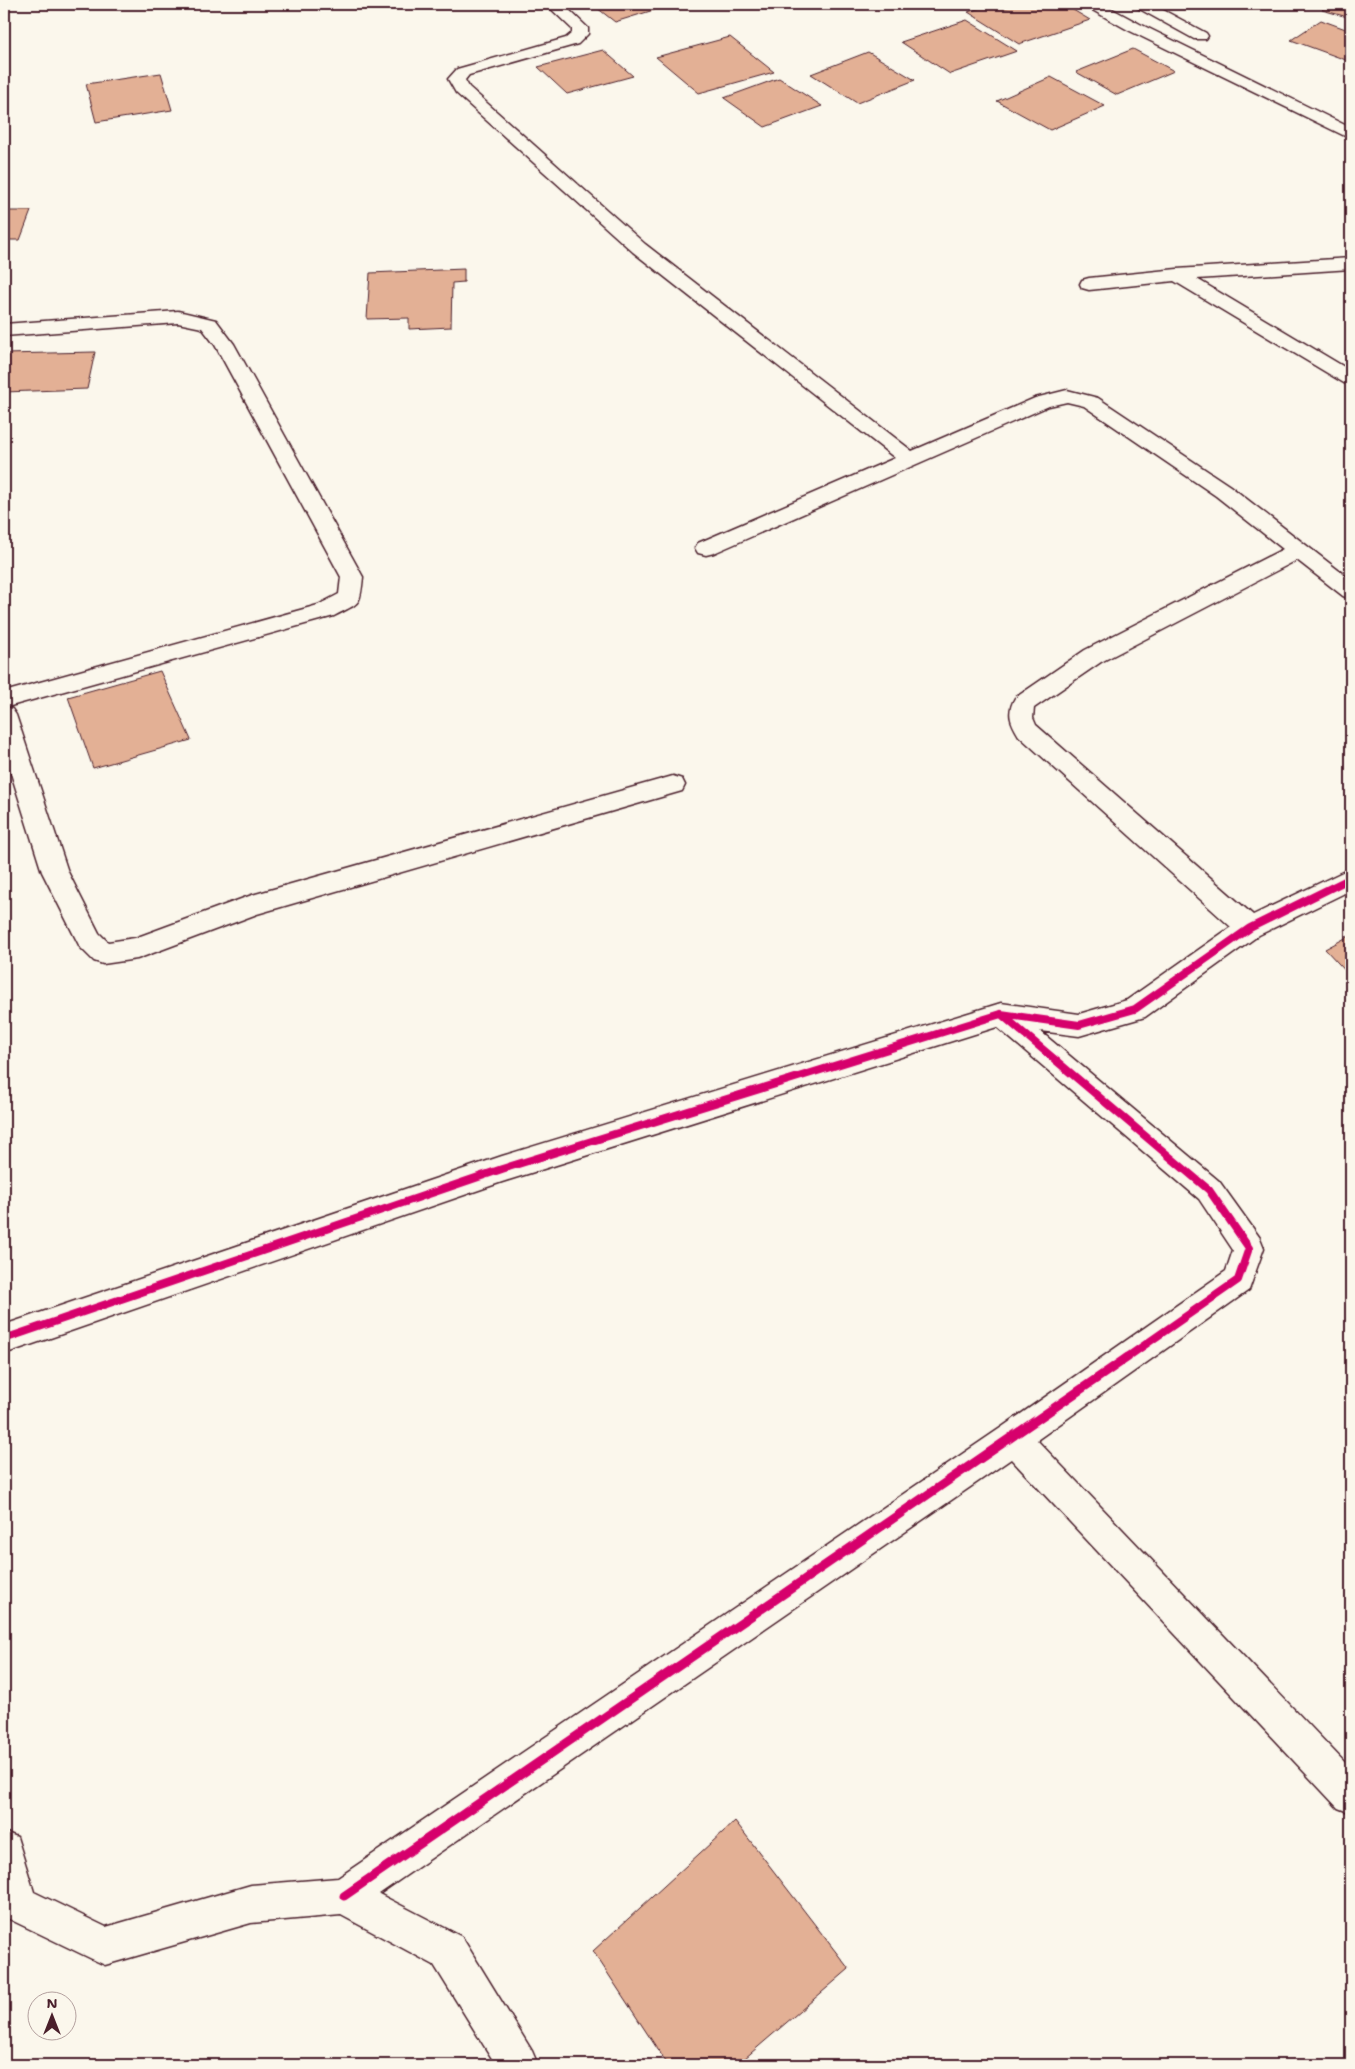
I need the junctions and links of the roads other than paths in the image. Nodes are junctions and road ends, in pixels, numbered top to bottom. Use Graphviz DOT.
graph roads {
  1 [pos="554,4"];
  2 [pos="1092,4"];
  3 [pos="1140,4"];
  4 [pos="1200,36"];
  5 [pos="1351,134"];
  6 [pos="1351,263"];
  7 [pos="1177,275"];
  8 [pos="1089,284"];
  9 [pos="4,330"];
  10 [pos="1351,379"];
  11 [pos="910,459"];
  12 [pos="706,548"];
  13 [pos="1299,550"];
  14 [pos="1351,591"];
  15 [pos="4,700"];
  16 [pos="4,715"];
  17 [pos="673,785"];
  18 [pos="1351,878"];
  19 [pos="1250,928"];
  20 [pos="1001,1014"];
  21 [pos="4,1339"];
  22 [pos="1014,1438"];
  23 [pos="1351,1795"];
  24 [pos="4,1850"];
  25 [pos="344,1896"];
  26 [pos="518,2065"];
  1 -- 11 [label="street"];
  2 -- 5 [label="street"];
  3 -- 4 [label="street"];
  6 -- 7 [label="street"];
  7 -- 8 [label="street"];
  7 -- 10 [label="street"];
  9 -- 15 [label="street"];
  11 -- 12 [label="street"];
  11 -- 13 [label="street"];
  13 -- 14 [label="street"];
  13 -- 19 [label="street"];
  16 -- 17 [label="street"];
  18 -- 19 [label="street"];
  19 -- 20 [label="street"];
  20 -- 21 [label="street"];
  20 -- 22 [label="street"];
  22 -- 23 [label="street"];
  22 -- 25 [label="street"];
  24 -- 25 [label="street"];
  25 -- 26 [label="street"];
}
